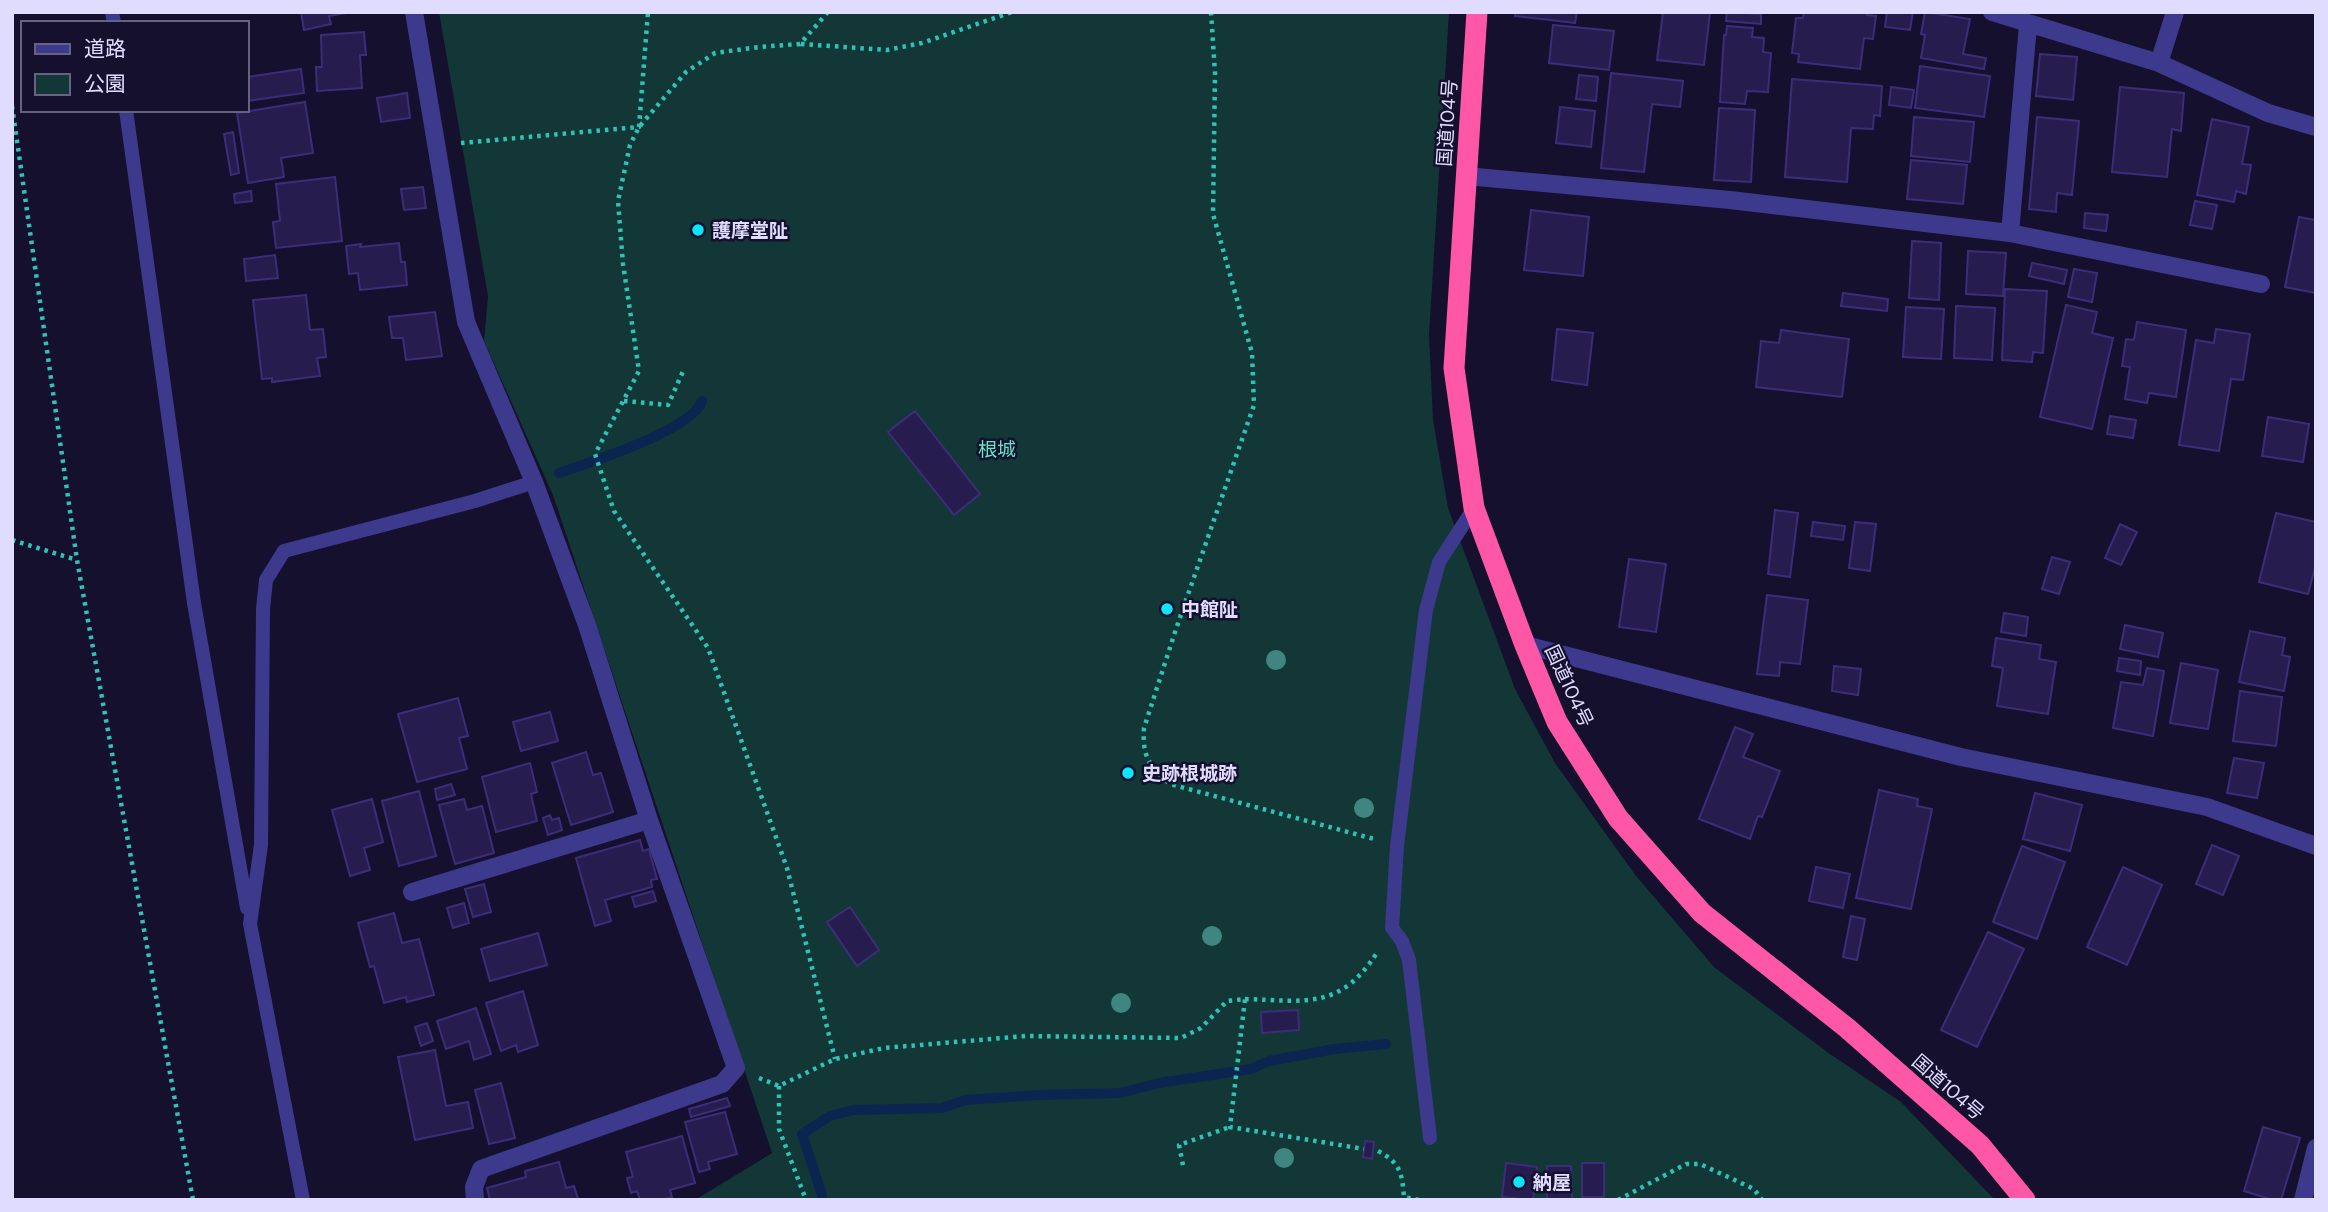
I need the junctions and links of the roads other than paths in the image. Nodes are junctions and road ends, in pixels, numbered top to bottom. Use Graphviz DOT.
graph roads {
  1 [pos="414,12"];
  2 [pos="1477,12"];
  3 [pos="1992,12"];
  4 [pos="2175,12"];
  5 [pos="2028,25"];
  6 [pos="2159,63"];
  7 [pos="126,112"];
  8 [pos="2316,127"];
  9 [pos="1466,176"];
  10 [pos="2010,233"];
  11 [pos="2261,284"];
  12 [pos="534,482"];
  13 [pos="1474,508"];
  14 [pos="1525,645"];
  15 [pos="649,820"];
  16 [pos="2316,846"];
  17 [pos="412,892"];
  18 [pos="250,925"];
  19 [pos="1430,1138"];
  20 [pos="2316,1147"];
  21 [pos="303,1200"];
  22 [pos="475,1200"];
  23 [pos="2025,1200"];
  24 [pos="2303,1200"];
  1 -- 12 [label="street"];
  2 -- 9 [label="highway, 国道104号"];
  3 -- 5 [label="street"];
  4 -- 6 [label="street"];
  5 -- 6 [label="street"];
  5 -- 10 [label="street"];
  6 -- 8 [label="street"];
  7 -- 18 [label="lane"];
  9 -- 10 [label="street"];
  9 -- 13 [label="highway, 国道104号"];
  10 -- 11 [label="street"];
  12 -- 15 [label="street"];
  12 -- 18 [label="lane"];
  13 -- 14 [label="highway, 国道104号"];
  13 -- 19 [label="lane"];
  14 -- 16 [label="street"];
  14 -- 23 [label="highway, 国道104号"];
  15 -- 17 [label="street"];
  15 -- 22 [label="street"];
  18 -- 21 [label="lane"];
  20 -- 24 [label="street"];
}
